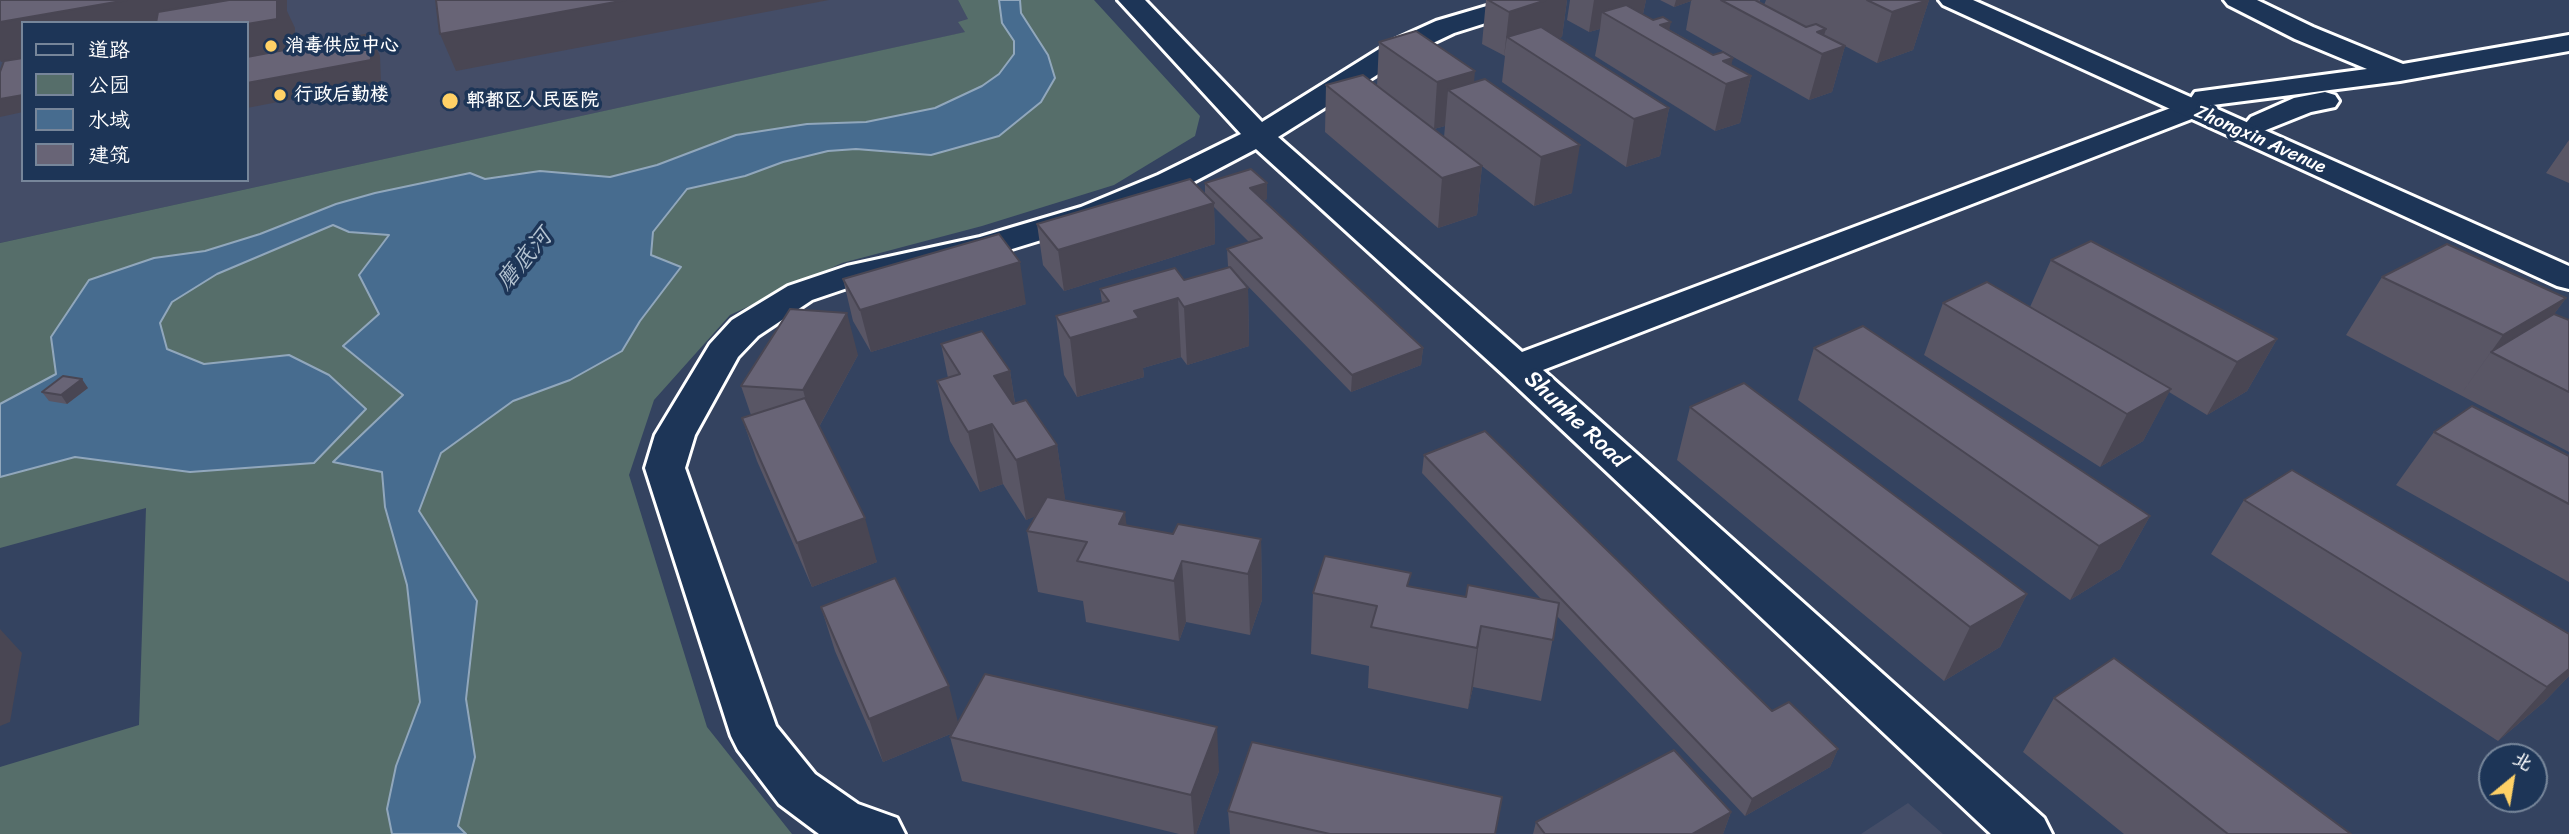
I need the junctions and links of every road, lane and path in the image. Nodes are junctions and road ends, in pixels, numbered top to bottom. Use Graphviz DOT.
graph roads {
  1 [pos="1131,0"];
  2 [pos="1534,0"];
  3 [pos="1952,0"];
  4 [pos="1985,0"];
  5 [pos="2237,0"];
  6 [pos="2569,43"];
  7 [pos="2569,59"];
  8 [pos="2400,73"];
  9 [pos="2199,104"];
  10 [pos="2262,123"];
  11 [pos="1259,136"];
  12 [pos="2569,260"];
  13 [pos="2569,279"];
  14 [pos="1517,367"];
  15 [pos="879,834"];
  16 [pos="2026,834"];
  1 -- 11 [label="street, Shunhe Road"];
  2 -- 11 [label="street"];
  3 -- 9 [label="street, Zhongxin Avenue"];
  4 -- 9 [label="street, Zhongxin Avenue"];
  5 -- 8 [label="street"];
  6 -- 8 [label="street"];
  7 -- 10 [label="street"];
  8 -- 9 [label="street"];
  9 -- 10 [label="street, Zhongxin Avenue"];
  9 -- 13 [label="street, Zhongxin Avenue"];
  9 -- 14 [label="street"];
  10 -- 12 [label="street, Zhongxin Avenue"];
  11 -- 14 [label="street, Shunhe Road"];
  11 -- 15 [label="street"];
  14 -- 16 [label="street, Shunhe Road"];
}
